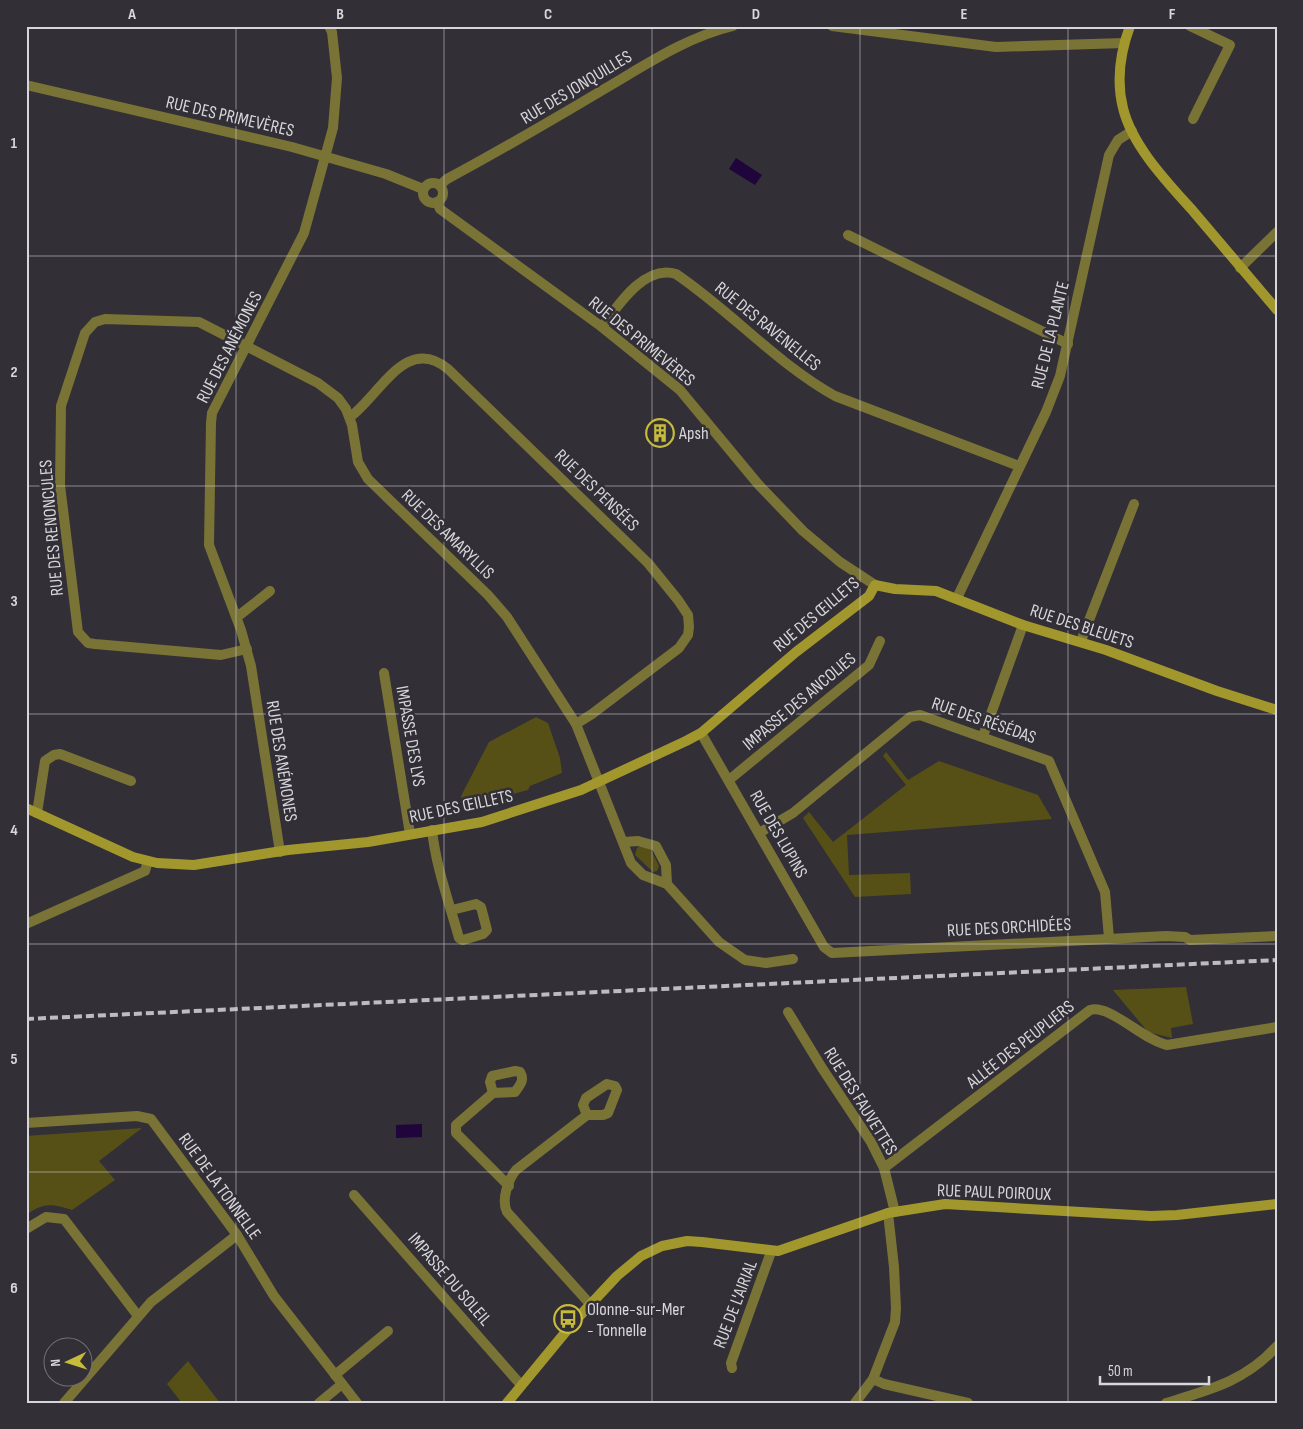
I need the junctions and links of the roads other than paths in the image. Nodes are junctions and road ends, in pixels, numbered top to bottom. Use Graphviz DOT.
graph roads {
  1 [pos="329,26"];
  2 [pos="734,26"];
  3 [pos="832,26"];
  4 [pos="1130,26"];
  5 [pos="1190,26"];
  6 [pos="911,31"];
  7 [pos="1124,43"];
  8 [pos="26,85"];
  9 [pos="1192,119"];
  10 [pos="1132,131"];
  11 [pos="325,157"];
  12 [pos="440,185"];
  13 [pos="423,189"];
  14 [pos="437,202"];
  15 [pos="1277,232"];
  16 [pos="848,235"];
  17 [pos="1240,268"];
  18 [pos="1277,310"];
  19 [pos="602,327"];
  20 [pos="1068,344"];
  21 [pos="246,345"];
  22 [pos="350,417"];
  23 [pos="1019,466"];
  24 [pos="1134,504"];
  25 [pos="875,585"];
  26 [pos="270,592"];
  27 [pos="957,598"];
  28 [pos="236,617"];
  29 [pos="1024,625"];
  30 [pos="880,641"];
  31 [pos="1081,642"];
  32 [pos="247,650"];
  33 [pos="384,673"];
  34 [pos="1277,710"];
  35 [pos="576,724"];
  36 [pos="701,733"];
  37 [pos="984,736"];
  38 [pos="729,780"];
  39 [pos="131,781"];
  40 [pos="598,782"];
  41 [pos="26,808"];
  42 [pos="37,813"];
  43 [pos="432,830"];
  44 [pos="759,833"];
  45 [pos="410,834"];
  46 [pos="624,842"];
  47 [pos="280,852"];
  48 [pos="148,862"];
  49 [pos="667,884"];
  50 [pos="452,910"];
  51 [pos="26,924"];
  52 [pos="1277,936"];
  53 [pos="1109,938"];
  54 [pos="828,952"];
  55 [pos="793,958"];
  56 [pos="788,1012"];
  57 [pos="1277,1027"];
  58 [pos="493,1093"];
  59 [pos="587,1115"];
  60 [pos="26,1123"];
  61 [pos="884,1168"];
  62 [pos="508,1186"];
  63 [pos="354,1195"];
  64 [pos="1277,1204"];
  65 [pos="891,1212"];
  66 [pos="26,1229"];
  67 [pos="237,1235"];
  68 [pos="771,1252"];
  69 [pos="590,1304"];
  70 [pos="138,1316"];
  71 [pos="388,1331"];
  72 [pos="1277,1346"];
  73 [pos="732,1368"];
  74 [pos="335,1374"];
  75 [pos="873,1379"];
  76 [pos="342,1384"];
  77 [pos="522,1385"];
  78 [pos="64,1403"];
  79 [pos="319,1403"];
  80 [pos="357,1403"];
  81 [pos="507,1403"];
  82 [pos="855,1403"];
  83 [pos="968,1403"];
  84 [pos="1166,1403"];
  1 -- 11 [label="street, RUE DES ANÉMONES"];
  2 -- 12 [label="street, RUE DES JONQUILLES"];
  3 -- 6 [label="street"];
  4 -- 7 [label="street"];
  5 -- 9 [label="street"];
  6 -- 7 [label="street"];
  7 -- 10 [label="street"];
  8 -- 11 [label="street, RUE DES PRIMEVÈRES"];
  10 -- 17 [label="street"];
  10 -- 20 [label="street, RUE DE LA PLANTE"];
  11 -- 13 [label="street, RUE DES PRIMEVÈRES"];
  11 -- 21 [label="street, RUE DES ANÉMONES"];
  12 -- 13 [label="street"];
  12 -- 14 [label="street"];
  13 -- 14 [label="street"];
  14 -- 19 [label="street, RUE DES PRIMEVÈRES"];
  15 -- 17 [label="street"];
  16 -- 20 [label="street"];
  17 -- 18 [label="street"];
  19 -- 23 [label="street, RUE DES RAVENELLES"];
  19 -- 25 [label="street, RUE DES PRIMEVÈRES"];
  20 -- 23 [label="street, RUE DE LA PLANTE"];
  21 -- 22 [label="street, RUE DES AMARYLLIS"];
  21 -- 28 [label="street, RUE DES ANÉMONES"];
  21 -- 32 [label="street, RUE DES RENONCULES"];
  22 -- 35 [label="street, RUE DES AMARYLLIS"];
  22 -- 35 [label="street, RUE DES PENSÉES"];
  23 -- 27 [label="street, RUE DE LA PLANTE"];
  24 -- 31 [label="street"];
  25 -- 27 [label="street, RUE DES BLEUETS"];
  25 -- 36 [label="street, RUE DES ŒILLETS"];
  26 -- 28 [label="street"];
  27 -- 29 [label="street, RUE DES BLEUETS"];
  28 -- 32 [label="street, RUE DES ANÉMONES"];
  29 -- 31 [label="street, RUE DES BLEUETS"];
  29 -- 37 [label="street"];
  30 -- 38 [label="street, IMPASSE DES ANCOLIES"];
  31 -- 34 [label="street, RUE DES BLEUETS"];
  32 -- 47 [label="street, RUE DES ANÉMONES"];
  33 -- 45 [label="street, IMPASSE DES LYS"];
  35 -- 40 [label="street, RUE DES AMARYLLIS"];
  36 -- 38 [label="street, RUE DES LUPINS"];
  36 -- 40 [label="street, RUE DES ŒILLETS"];
  37 -- 44 [label="street, RUE DES RÉSÉDAS"];
  37 -- 53 [label="street, RUE DES RÉSÉDAS"];
  38 -- 44 [label="street, RUE DES LUPINS"];
  39 -- 42 [label="street"];
  40 -- 43 [label="street, RUE DES ŒILLETS"];
  40 -- 46 [label="street, RUE DES AMARYLLIS"];
  41 -- 42 [label="street, RUE DES ŒILLETS"];
  42 -- 48 [label="street, RUE DES ŒILLETS"];
  43 -- 45 [label="street, RUE DES ŒILLETS"];
  43 -- 50 [label="street"];
  44 -- 54 [label="street, RUE DES LUPINS"];
  45 -- 47 [label="street, RUE DES ŒILLETS"];
  46 -- 49 [label="street, RUE DES AMARYLLIS"];
  46 -- 49 [label="street"];
  47 -- 48 [label="street, RUE DES ŒILLETS"];
  48 -- 51 [label="street"];
  49 -- 55 [label="street"];
  52 -- 53 [label="street, RUE DES ORCHIDÉES"];
  53 -- 54 [label="street, RUE DES ORCHIDÉES"];
  56 -- 61 [label="street, RUE DES FAUVETTES"];
  57 -- 61 [label="street, ALLÉE DES PEUPLIERS"];
  58 -- 62 [label="street"];
  59 -- 62 [label="street"];
  60 -- 67 [label="street, RUE DE LA TONNELLE"];
  61 -- 65 [label="street, RUE DES FAUVETTES"];
  62 -- 69 [label="street"];
  63 -- 77 [label="street, IMPASSE DU SOLEIL"];
  64 -- 65 [label="street, RUE PAUL POIROUX"];
  65 -- 68 [label="street, RUE PAUL POIROUX"];
  65 -- 75 [label="street, RUE DES FAUVETTES"];
  66 -- 70 [label="street"];
  67 -- 70 [label="street"];
  67 -- 74 [label="street, RUE DE LA TONNELLE"];
  68 -- 69 [label="street, RUE PAUL POIROUX"];
  68 -- 73 [label="street, RUE DE L'AIRIAL"];
  69 -- 77 [label="street, RUE PAUL POIROUX"];
  70 -- 78 [label="street"];
  71 -- 74 [label="street"];
  72 -- 84 [label="street"];
  74 -- 76 [label="street, RUE DE LA TONNELLE"];
  75 -- 82 [label="street, RUE DES FAUVETTES"];
  75 -- 83 [label="street"];
  76 -- 79 [label="street"];
  76 -- 80 [label="street, RUE DE LA TONNELLE"];
  77 -- 81 [label="street, RUE PAUL POIROUX"];
}
